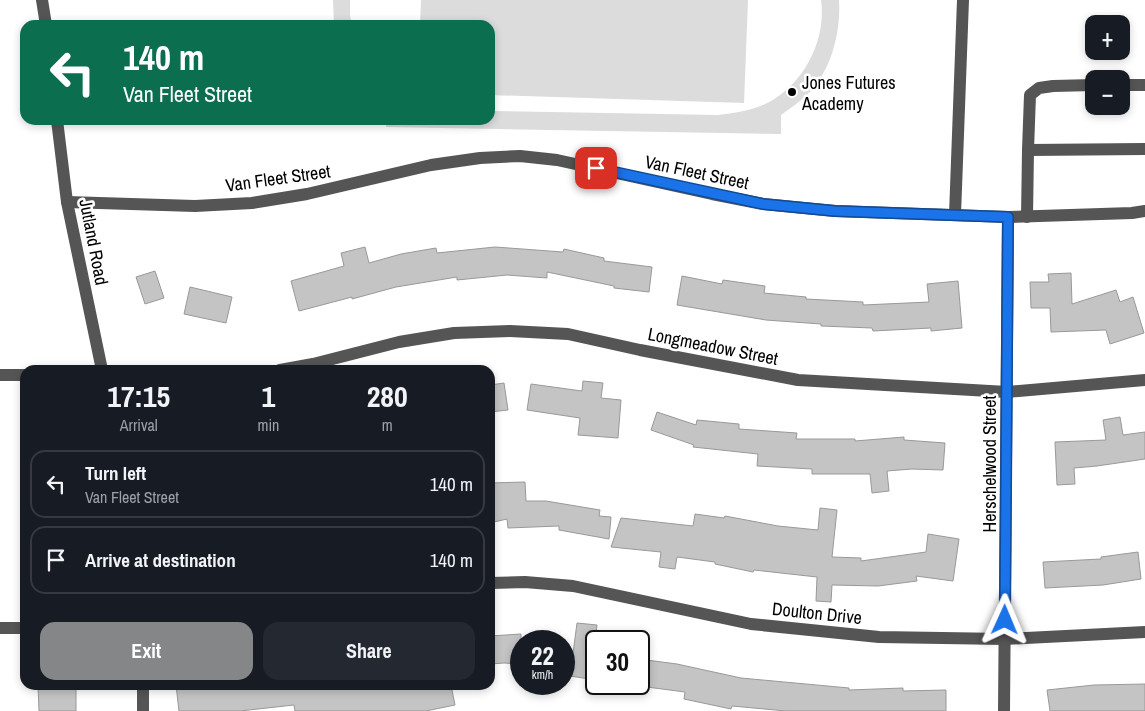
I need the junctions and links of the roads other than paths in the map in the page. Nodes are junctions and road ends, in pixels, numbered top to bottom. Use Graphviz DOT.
graph roads {
  1 [pos="42,0"];
  2 [pos="963,0"];
  3 [pos="45,20"];
  4 [pos="1085,85"];
  5 [pos="1130,85"];
  6 [pos="1145,85"];
  7 [pos="58,125"];
  8 [pos="1145,149"];
  9 [pos="1028,150"];
  10 [pos="67,202"];
  11 [pos="1145,211"];
  12 [pos="955,215"];
  13 [pos="1008,217"];
  14 [pos="1027,217"];
  15 [pos="101,365"];
  16 [pos="308,365"];
  17 [pos="20,375"];
  18 [pos="0,376"];
  19 [pos="1145,380"];
  20 [pos="1007,392"];
  21 [pos="495,583"];
  22 [pos="0,628"];
  23 [pos="20,628"];
  24 [pos="1145,632"];
  25 [pos="1005,639"];
  26 [pos="143,690"];
  27 [pos="143,711"];
  28 [pos="1004,711"];
  1 -- 3 [label="street"];
  2 -- 12 [label="street"];
  4 -- 9 [label="street"];
  5 -- 6 [label="street"];
  7 -- 10 [label="street, Jutland Road"];
  8 -- 9 [label="street"];
  9 -- 14 [label="street"];
  10 -- 12 [label="street, Van Fleet Street"];
  10 -- 15 [label="street, Jutland Road"];
  11 -- 14 [label="street, Van Fleet Street"];
  12 -- 13 [label="street, Van Fleet Street"];
  13 -- 14 [label="street, Van Fleet Street"];
  13 -- 20 [label="street, Herschelwood Street"];
  16 -- 20 [label="street, Longmeadow Street"];
  17 -- 18 [label="street"];
  19 -- 20 [label="street, Longmeadow Street"];
  20 -- 25 [label="street, Herschelwood Street"];
  21 -- 25 [label="street, Doulton Drive"];
  22 -- 23 [label="street"];
  24 -- 25 [label="street, Doulton Drive"];
  25 -- 28 [label="street, Herschelwood Street"];
  26 -- 27 [label="street"];
}
